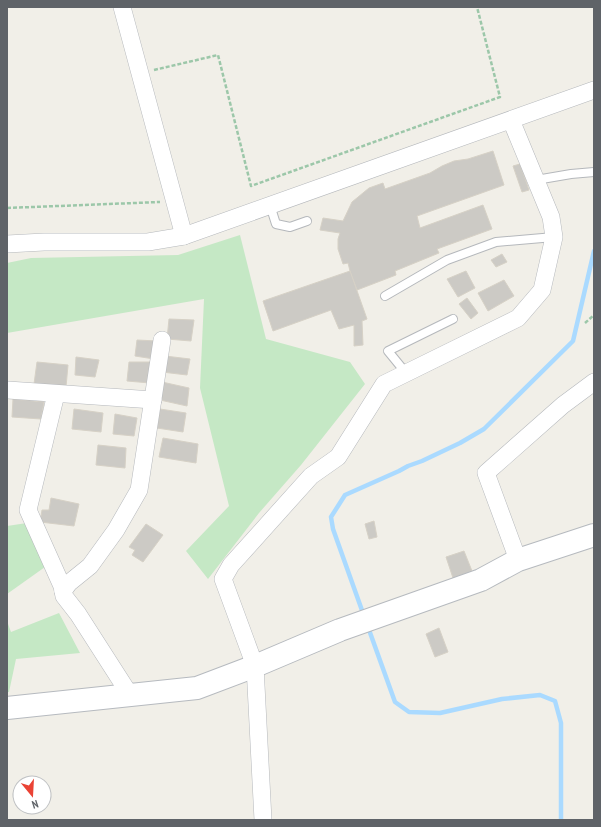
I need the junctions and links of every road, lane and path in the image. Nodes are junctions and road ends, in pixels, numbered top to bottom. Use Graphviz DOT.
graph roads {
  1 [pos="122,7"];
  2 [pos="477,7"];
  3 [pos="140,74"];
  4 [pos="594,90"];
  5 [pos="511,120"];
  6 [pos="594,172"];
  7 [pos="536,180"];
  8 [pos="174,202"];
  9 [pos="270,205"];
  10 [pos="7,208"];
  11 [pos="307,221"];
  12 [pos="184,236"];
  13 [pos="554,236"];
  14 [pos="7,244"];
  15 [pos="385,296"];
  16 [pos="594,315"];
  17 [pos="453,319"];
  18 [pos="585,323"];
  19 [pos="162,340"];
  20 [pos="406,373"];
  21 [pos="594,382"];
  22 [pos="8,390"];
  23 [pos="56,394"];
  24 [pos="153,400"];
  25 [pos="594,535"];
  26 [pos="518,560"];
  27 [pos="63,591"];
  28 [pos="255,666"];
  29 [pos="130,695"];
  30 [pos="7,708"];
  31 [pos="263,820"];
  1 -- 3 [label="street"];
  2 -- 3 [label="path"];
  3 -- 8 [label="street"];
  4 -- 5 [label="street"];
  5 -- 7 [label="street"];
  5 -- 9 [label="street"];
  6 -- 7 [label="lane"];
  7 -- 13 [label="street"];
  8 -- 10 [label="path"];
  8 -- 12 [label="street"];
  9 -- 11 [label="lane"];
  9 -- 12 [label="street"];
  12 -- 14 [label="street"];
  13 -- 15 [label="lane"];
  13 -- 20 [label="street"];
  16 -- 18 [label="path"];
  17 -- 20 [label="lane"];
  19 -- 24 [label="street"];
  20 -- 28 [label="street"];
  21 -- 26 [label="street"];
  22 -- 23 [label="street"];
  23 -- 24 [label="street"];
  23 -- 27 [label="street"];
  24 -- 27 [label="street"];
  25 -- 26 [label="street"];
  26 -- 28 [label="street"];
  27 -- 29 [label="street"];
  28 -- 29 [label="street"];
  28 -- 31 [label="street"];
  29 -- 30 [label="street"];
}
